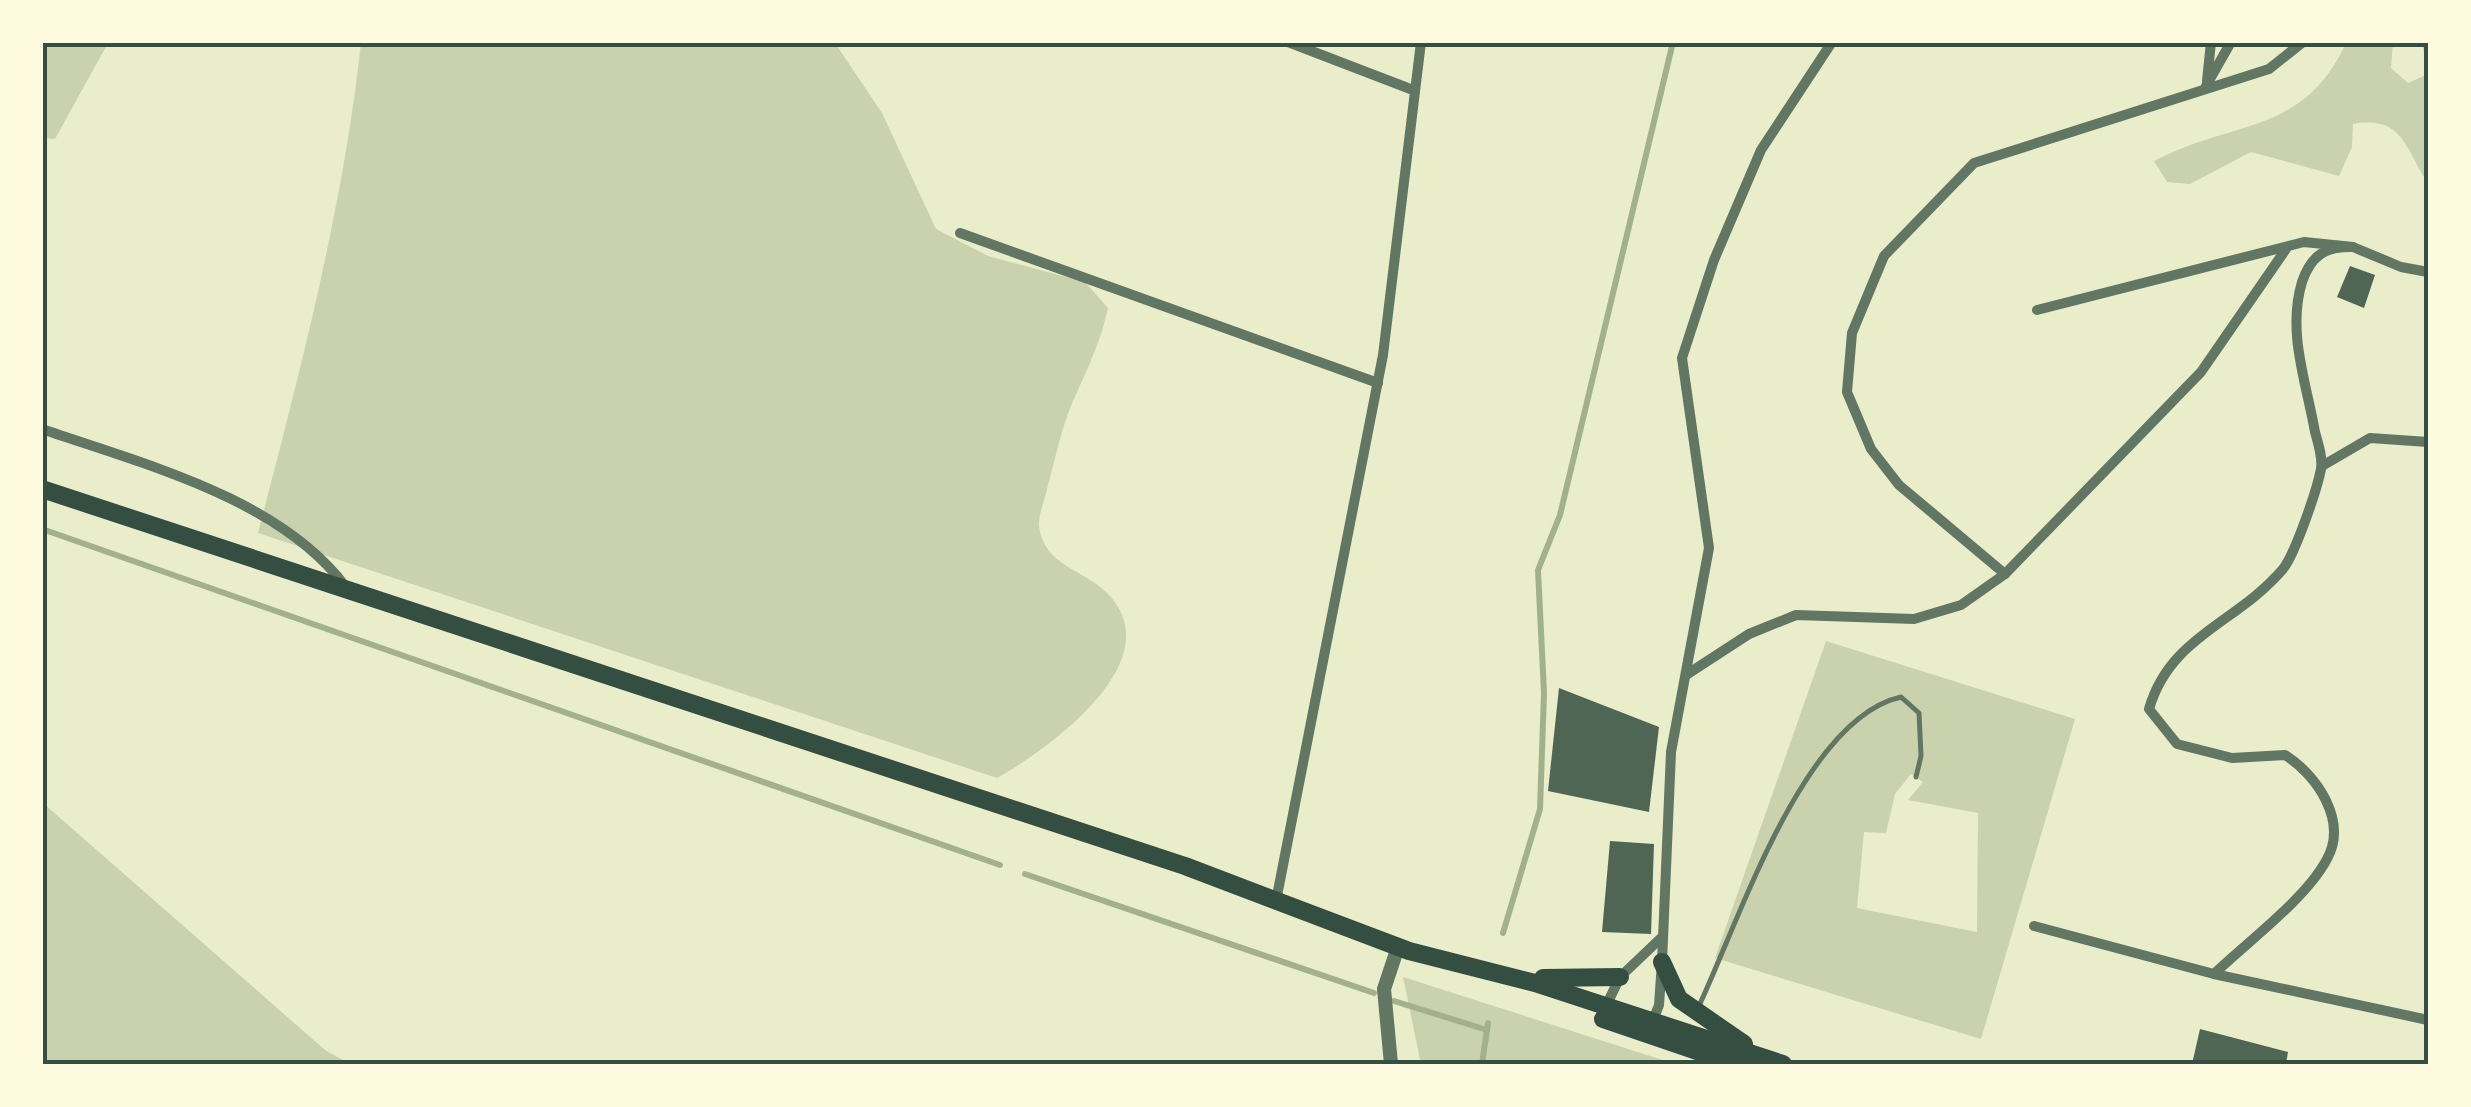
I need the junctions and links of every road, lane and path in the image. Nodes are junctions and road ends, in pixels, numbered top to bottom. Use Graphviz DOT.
graph roads {
  1 [pos="1288,42"];
  2 [pos="1421,42"];
  3 [pos="1832,42"];
  4 [pos="2210,42"];
  5 [pos="2232,42"];
  6 [pos="2303,42"];
  7 [pos="2206,87"];
  8 [pos="1413,90"];
  9 [pos="960,232"];
  10 [pos="2353,248"];
  11 [pos="2286,249"];
  12 [pos="2428,272"];
  13 [pos="2037,310"];
  14 [pos="1378,382"];
  15 [pos="42,429"];
  16 [pos="2428,442"];
  17 [pos="2322,466"];
  18 [pos="42,488"];
  19 [pos="2004,574"];
  20 [pos="346,587"];
  21 [pos="1686,675"];
  22 [pos="1916,778"];
  23 [pos="1276,902"];
  24 [pos="2034,926"];
  25 [pos="1661,938"];
  26 [pos="1403,948"];
  27 [pos="1662,962"];
  28 [pos="1502,974"];
  29 [pos="2214,974"];
  30 [pos="1620,977"];
  31 [pos="1696,1013"];
  32 [pos="1605,1014"];
  33 [pos="2428,1020"];
  34 [pos="1649,1028"];
  35 [pos="1776,1062"];
  36 [pos="1392,1064"];
  37 [pos="1735,1064"];
  1 -- 8 [label="street"];
  2 -- 8 [label="street"];
  3 -- 21 [label="street"];
  4 -- 7 [label="street"];
  5 -- 7 [label="street"];
  6 -- 7 [label="street"];
  7 -- 19 [label="street"];
  8 -- 14 [label="street"];
  9 -- 14 [label="street"];
  10 -- 11 [label="street"];
  10 -- 12 [label="street"];
  10 -- 17 [label="street"];
  11 -- 13 [label="street"];
  11 -- 19 [label="street"];
  14 -- 23 [label="street"];
  15 -- 20 [label="street"];
  16 -- 17 [label="street"];
  17 -- 29 [label="street"];
  18 -- 20 [label="highway"];
  19 -- 21 [label="street"];
  20 -- 23 [label="highway"];
  21 -- 25 [label="street"];
  22 -- 31 [label="lane"];
  23 -- 26 [label="highway"];
  24 -- 29 [label="street"];
  25 -- 27 [label="street"];
  25 -- 30 [label="street"];
  26 -- 28 [label="highway"];
  26 -- 32 [label="highway"];
  26 -- 36 [label="street"];
  27 -- 31 [label="highway"];
  27 -- 34 [label="street"];
  28 -- 30 [label="highway"];
  28 -- 32 [label="highway"];
  29 -- 33 [label="street"];
  30 -- 32 [label="street"];
  31 -- 35 [label="highway"];
  32 -- 34 [label="highway"];
  34 -- 35 [label="highway"];
  34 -- 37 [label="highway"];
}
